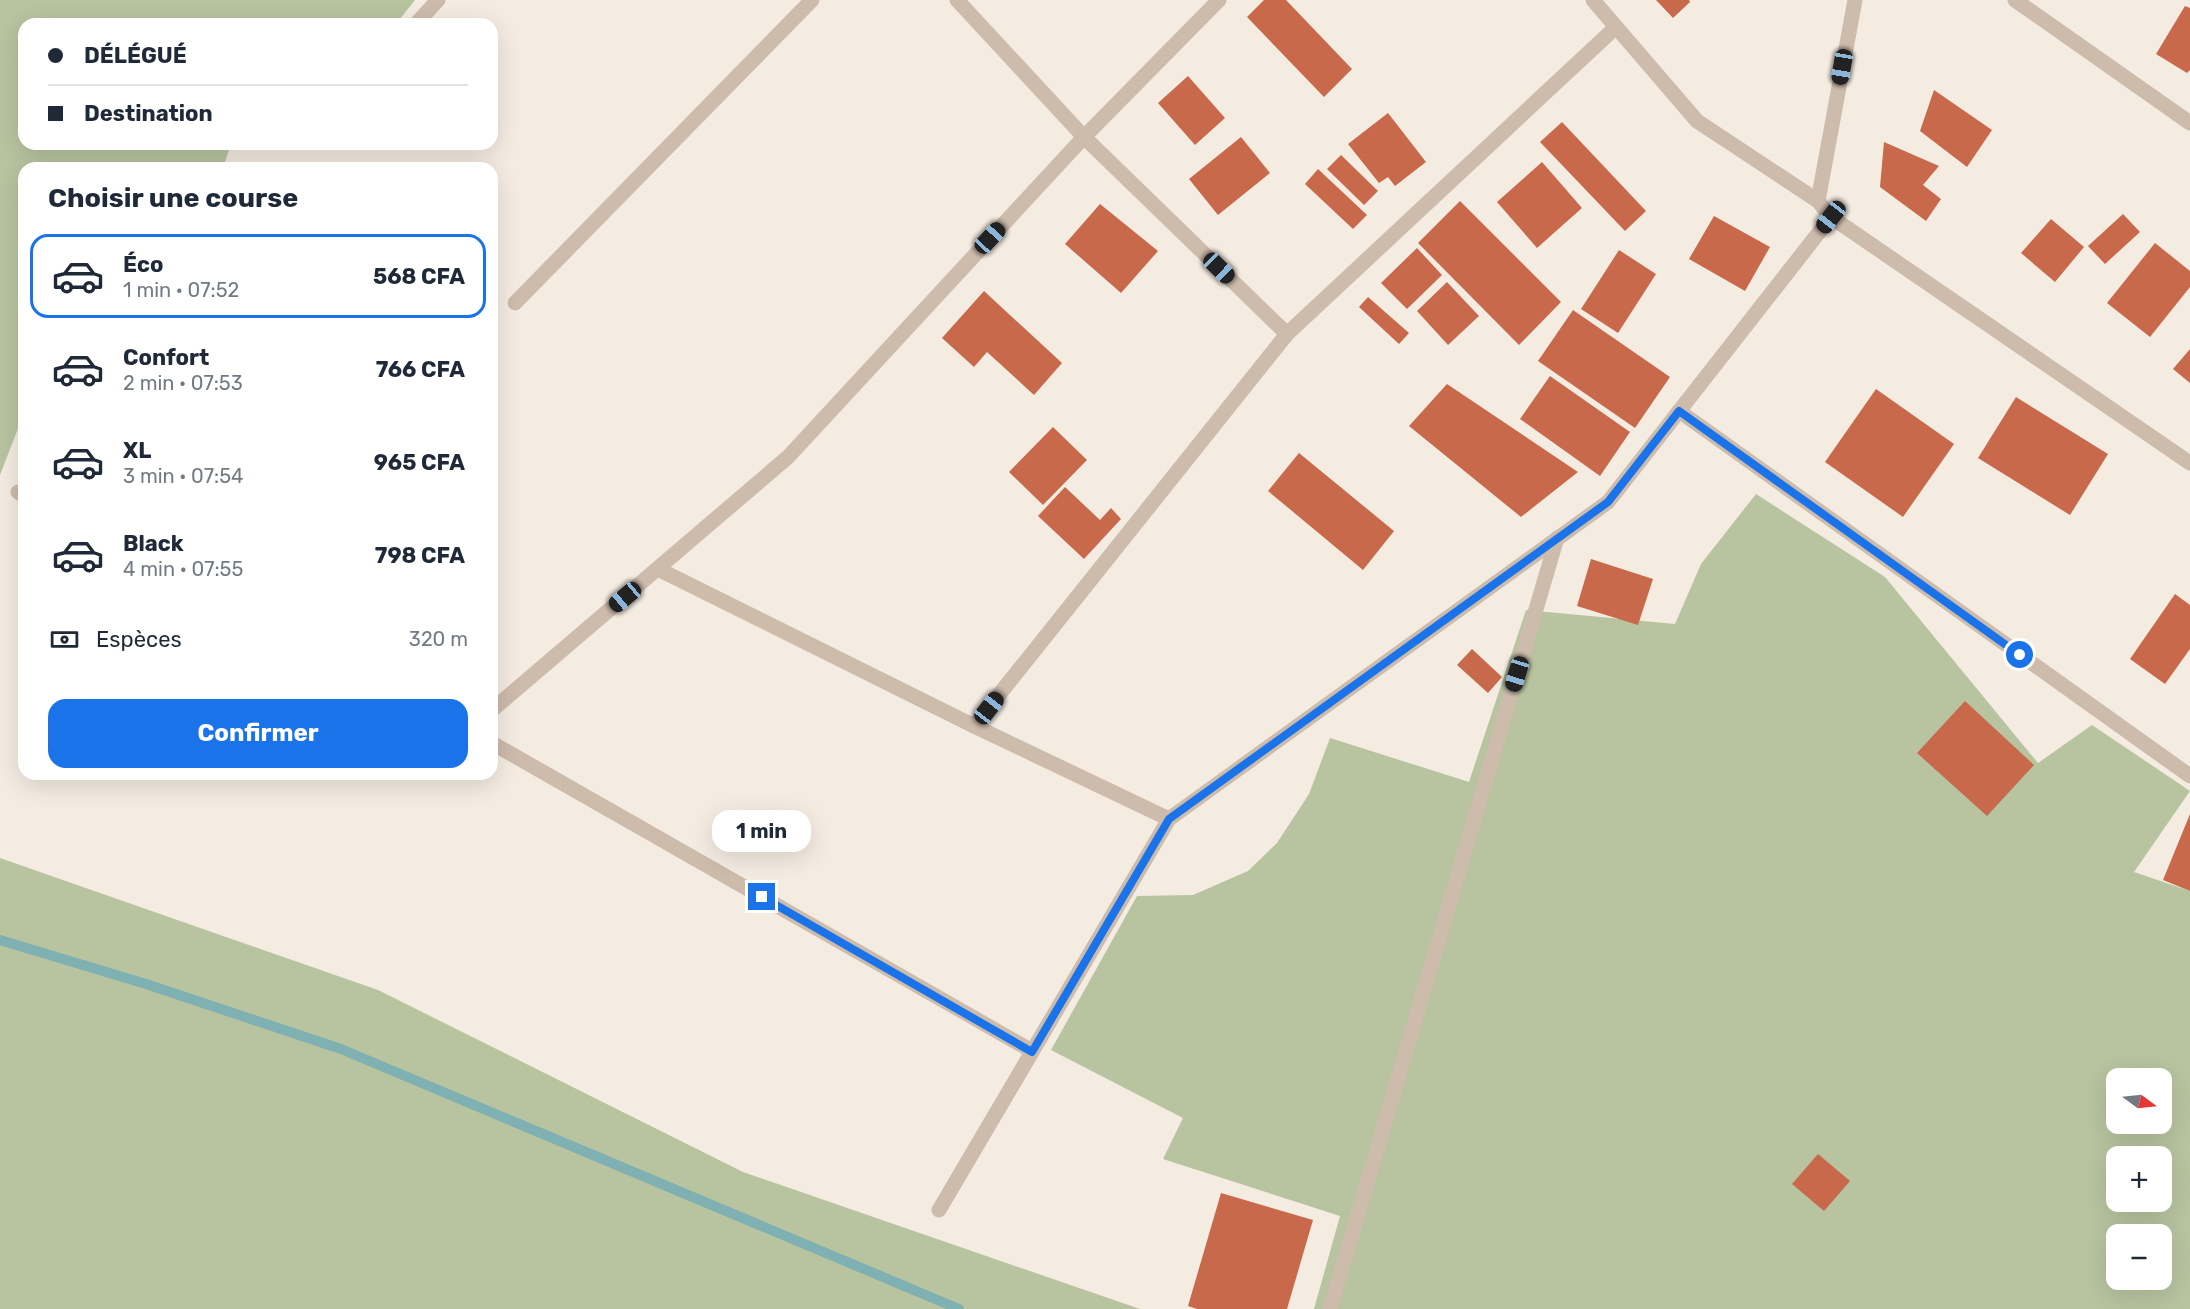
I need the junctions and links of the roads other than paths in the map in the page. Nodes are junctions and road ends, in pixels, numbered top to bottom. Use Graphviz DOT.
graph roads {
  1 [pos="438,0"];
  2 [pos="812,0"];
  3 [pos="957,0"];
  4 [pos="1219,0"];
  5 [pos="1593,0"];
  6 [pos="1855,0"];
  7 [pos="2015,0"];
  8 [pos="422,18"];
  9 [pos="1616,27"];
  10 [pos="2190,123"];
  11 [pos="1084,137"];
  12 [pos="1818,201"];
  13 [pos="1831,217"];
  14 [pos="515,303"];
  15 [pos="1287,334"];
  16 [pos="1679,411"];
  17 [pos="2190,463"];
  18 [pos="1557,538"];
  19 [pos="658,569"];
  20 [pos="498,705"];
  21 [pos="974,726"];
  22 [pos="498,746"];
  23 [pos="2190,776"];
  24 [pos="1169,819"];
  25 [pos="1032,1052"];
  26 [pos="939,1210"];
  27 [pos="1330,1309"];
  1 -- 8 [label="street"];
  2 -- 14 [label="street"];
  3 -- 11 [label="street"];
  4 -- 11 [label="street"];
  5 -- 9 [label="street"];
  6 -- 12 [label="street"];
  7 -- 10 [label="street"];
  9 -- 12 [label="street"];
  9 -- 15 [label="street"];
  11 -- 15 [label="street"];
  11 -- 19 [label="street"];
  12 -- 13 [label="street"];
  13 -- 16 [label="street"];
  13 -- 17 [label="street"];
  15 -- 21 [label="street"];
  16 -- 18 [label="street"];
  16 -- 23 [label="street"];
  18 -- 24 [label="street"];
  18 -- 27 [label="street"];
  19 -- 20 [label="street"];
  19 -- 21 [label="street"];
  21 -- 24 [label="street"];
  22 -- 25 [label="street"];
  24 -- 25 [label="street"];
  25 -- 26 [label="street"];
}
